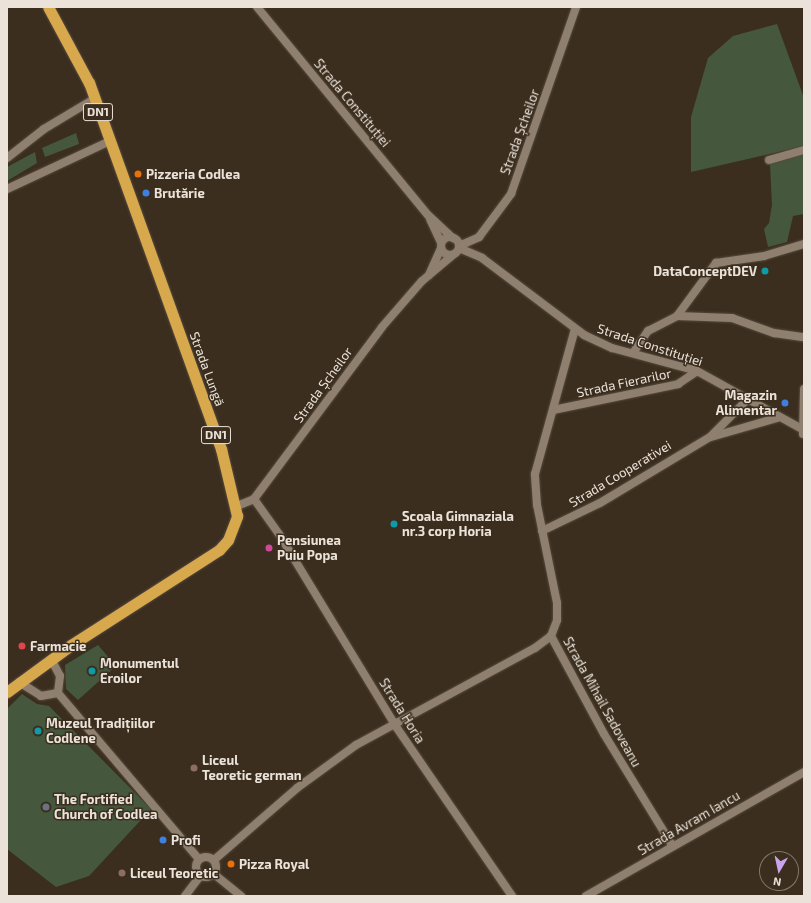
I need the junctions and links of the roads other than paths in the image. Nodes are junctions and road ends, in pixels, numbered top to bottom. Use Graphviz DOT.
graph roads {
  1 [pos="48,7"];
  2 [pos="257,7"];
  3 [pos="576,7"];
  4 [pos="94,99"];
  5 [pos="108,142"];
  6 [pos="804,150"];
  7 [pos="7,158"];
  8 [pos="769,160"];
  9 [pos="7,189"];
  10 [pos="428,214"];
  11 [pos="453,238"];
  12 [pos="804,244"];
  13 [pos="441,246"];
  14 [pos="457,250"];
  15 [pos="429,275"];
  16 [pos="677,316"];
  17 [pos="575,329"];
  18 [pos="804,337"];
  19 [pos="633,353"];
  20 [pos="697,372"];
  21 [pos="804,389"];
  22 [pos="746,402"];
  23 [pos="553,410"];
  24 [pos="777,418"];
  25 [pos="803,432"];
  26 [pos="710,437"];
  27 [pos="254,499"];
  28 [pos="237,506"];
  29 [pos="542,531"];
  30 [pos="551,636"];
  31 [pos="51,659"];
  32 [pos="19,682"];
  33 [pos="7,692"];
  34 [pos="58,693"];
  35 [pos="394,722"];
  36 [pos="804,772"];
  37 [pos="672,845"];
  38 [pos="199,859"];
  39 [pos="214,860"];
  40 [pos="214,874"];
  41 [pos="200,876"];
  42 [pos="185,896"];
  43 [pos="241,896"];
  44 [pos="512,896"];
  45 [pos="586,896"];
  1 -- 4 [label="highway, Strada Lungă / DN1"];
  2 -- 10 [label="street, Strada Constituției"];
  3 -- 14 [label="street, Strada Șcheilor"];
  4 -- 5 [label="highway, Strada Lungă / DN1"];
  4 -- 7 [label="street"];
  5 -- 9 [label="street"];
  5 -- 28 [label="highway, Strada Lungă / DN1"];
  6 -- 8 [label="street"];
  10 -- 11 [label="street, Strada Constituției"];
  10 -- 13 [label="street, Strada Constituției"];
  11 -- 13 [label="street"];
  11 -- 14 [label="street, Strada Constituției"];
  12 -- 16 [label="street"];
  13 -- 14 [label="street, Strada Constituției"];
  13 -- 15 [label="street, Strada Șcheilor"];
  14 -- 15 [label="street, Strada Șcheilor"];
  14 -- 17 [label="street, Strada Constituției"];
  15 -- 27 [label="street, Strada Șcheilor"];
  16 -- 18 [label="street"];
  16 -- 19 [label="street"];
  17 -- 19 [label="street, Strada Constituției"];
  17 -- 23 [label="street, Strada Mihail Sadoveanu"];
  19 -- 20 [label="street, Strada Constituției"];
  20 -- 22 [label="street, Strada Constituției"];
  20 -- 23 [label="street, Strada Fierarilor"];
  21 -- 25 [label="street"];
  22 -- 24 [label="street, Strada Constituției"];
  22 -- 26 [label="street, Strada Cooperativei"];
  23 -- 29 [label="street, Strada Mihail Sadoveanu"];
  24 -- 25 [label="street, Strada Constituției"];
  24 -- 26 [label="street, Strada Cooperativei"];
  26 -- 29 [label="street, Strada Cooperativei"];
  27 -- 28 [label="street"];
  27 -- 35 [label="street, Strada Horia"];
  28 -- 31 [label="highway, Strada Lungă / DN1"];
  29 -- 30 [label="street, Strada Mihail Sadoveanu"];
  30 -- 35 [label="street"];
  30 -- 37 [label="street, Strada Mihail Sadoveanu"];
  31 -- 32 [label="highway, Strada Lungă / DN1"];
  31 -- 34 [label="street"];
  32 -- 33 [label="highway, Strada Lungă / DN1"];
  32 -- 34 [label="street"];
  34 -- 38 [label="street"];
  35 -- 39 [label="street"];
  35 -- 44 [label="street, Strada Horia"];
  36 -- 37 [label="street, Strada Avram Iancu"];
  37 -- 45 [label="street, Strada Avram Iancu"];
  38 -- 39 [label="street"];
  38 -- 41 [label="street"];
  39 -- 40 [label="street"];
  40 -- 41 [label="street"];
  40 -- 43 [label="street"];
  41 -- 42 [label="street"];
}
